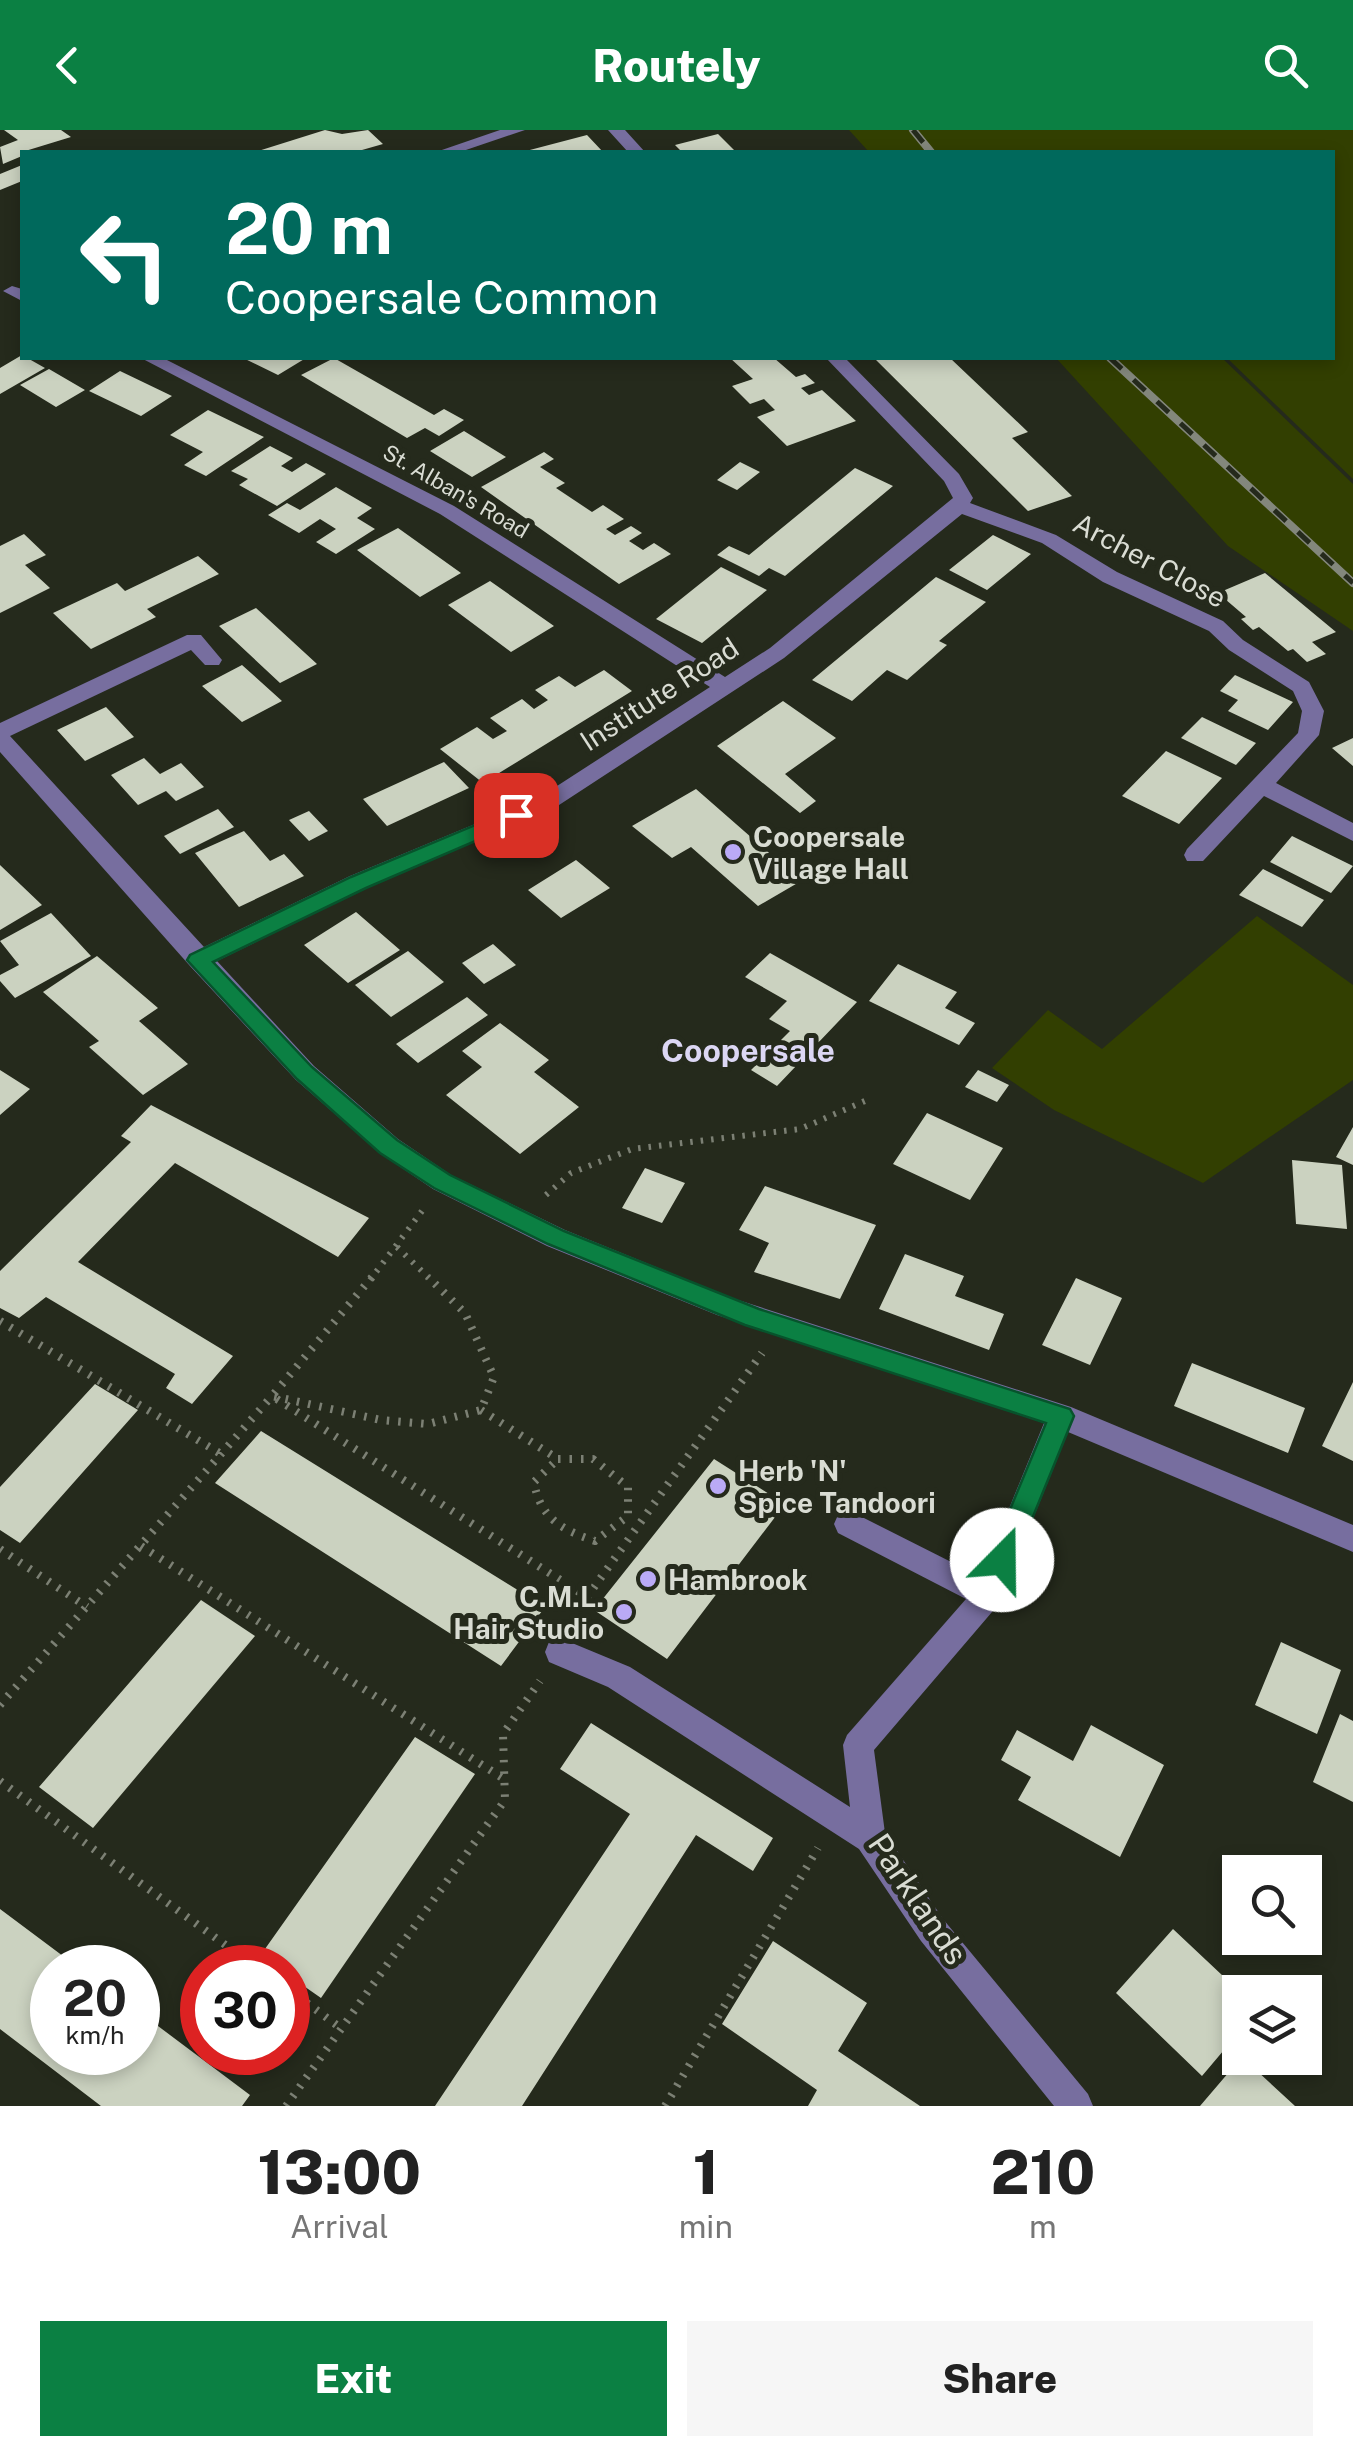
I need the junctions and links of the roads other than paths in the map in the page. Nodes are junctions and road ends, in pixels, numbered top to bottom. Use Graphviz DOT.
graph roads {
  1 [pos="517,130"];
  2 [pos="616,130"];
  3 [pos="451,150"];
  4 [pos="635,150"];
  5 [pos="154,360"];
  6 [pos="838,360"];
  7 [pos="959,506"];
  8 [pos="212,660"];
  9 [pos="724,687"];
  10 [pos="0,735"];
  11 [pos="1261,785"];
  12 [pos="1353,834"];
  13 [pos="1195,855"];
  14 [pos="198,960"];
  15 [pos="1061,1416"];
  16 [pos="848,1524"];
  17 [pos="1353,1539"];
  18 [pos="988,1596"];
  19 [pos="560,1652"];
  20 [pos="870,1838"];
  21 [pos="1076,2106"];
  1 -- 3 [label="street"];
  2 -- 4 [label="street"];
  5 -- 9 [label="street, St. Alban's Road"];
  6 -- 7 [label="street"];
  7 -- 9 [label="street, Institute Road"];
  7 -- 11 [label="street, Archer Close"];
  8 -- 10 [label="street"];
  9 -- 14 [label="street, Institute Road"];
  10 -- 14 [label="street"];
  11 -- 12 [label="street"];
  11 -- 13 [label="street, Archer Close"];
  14 -- 15 [label="street"];
  15 -- 17 [label="street"];
  15 -- 18 [label="street, Parklands"];
  16 -- 18 [label="street"];
  18 -- 20 [label="street, Parklands"];
  19 -- 20 [label="street"];
  20 -- 21 [label="street, Parklands"];
}
